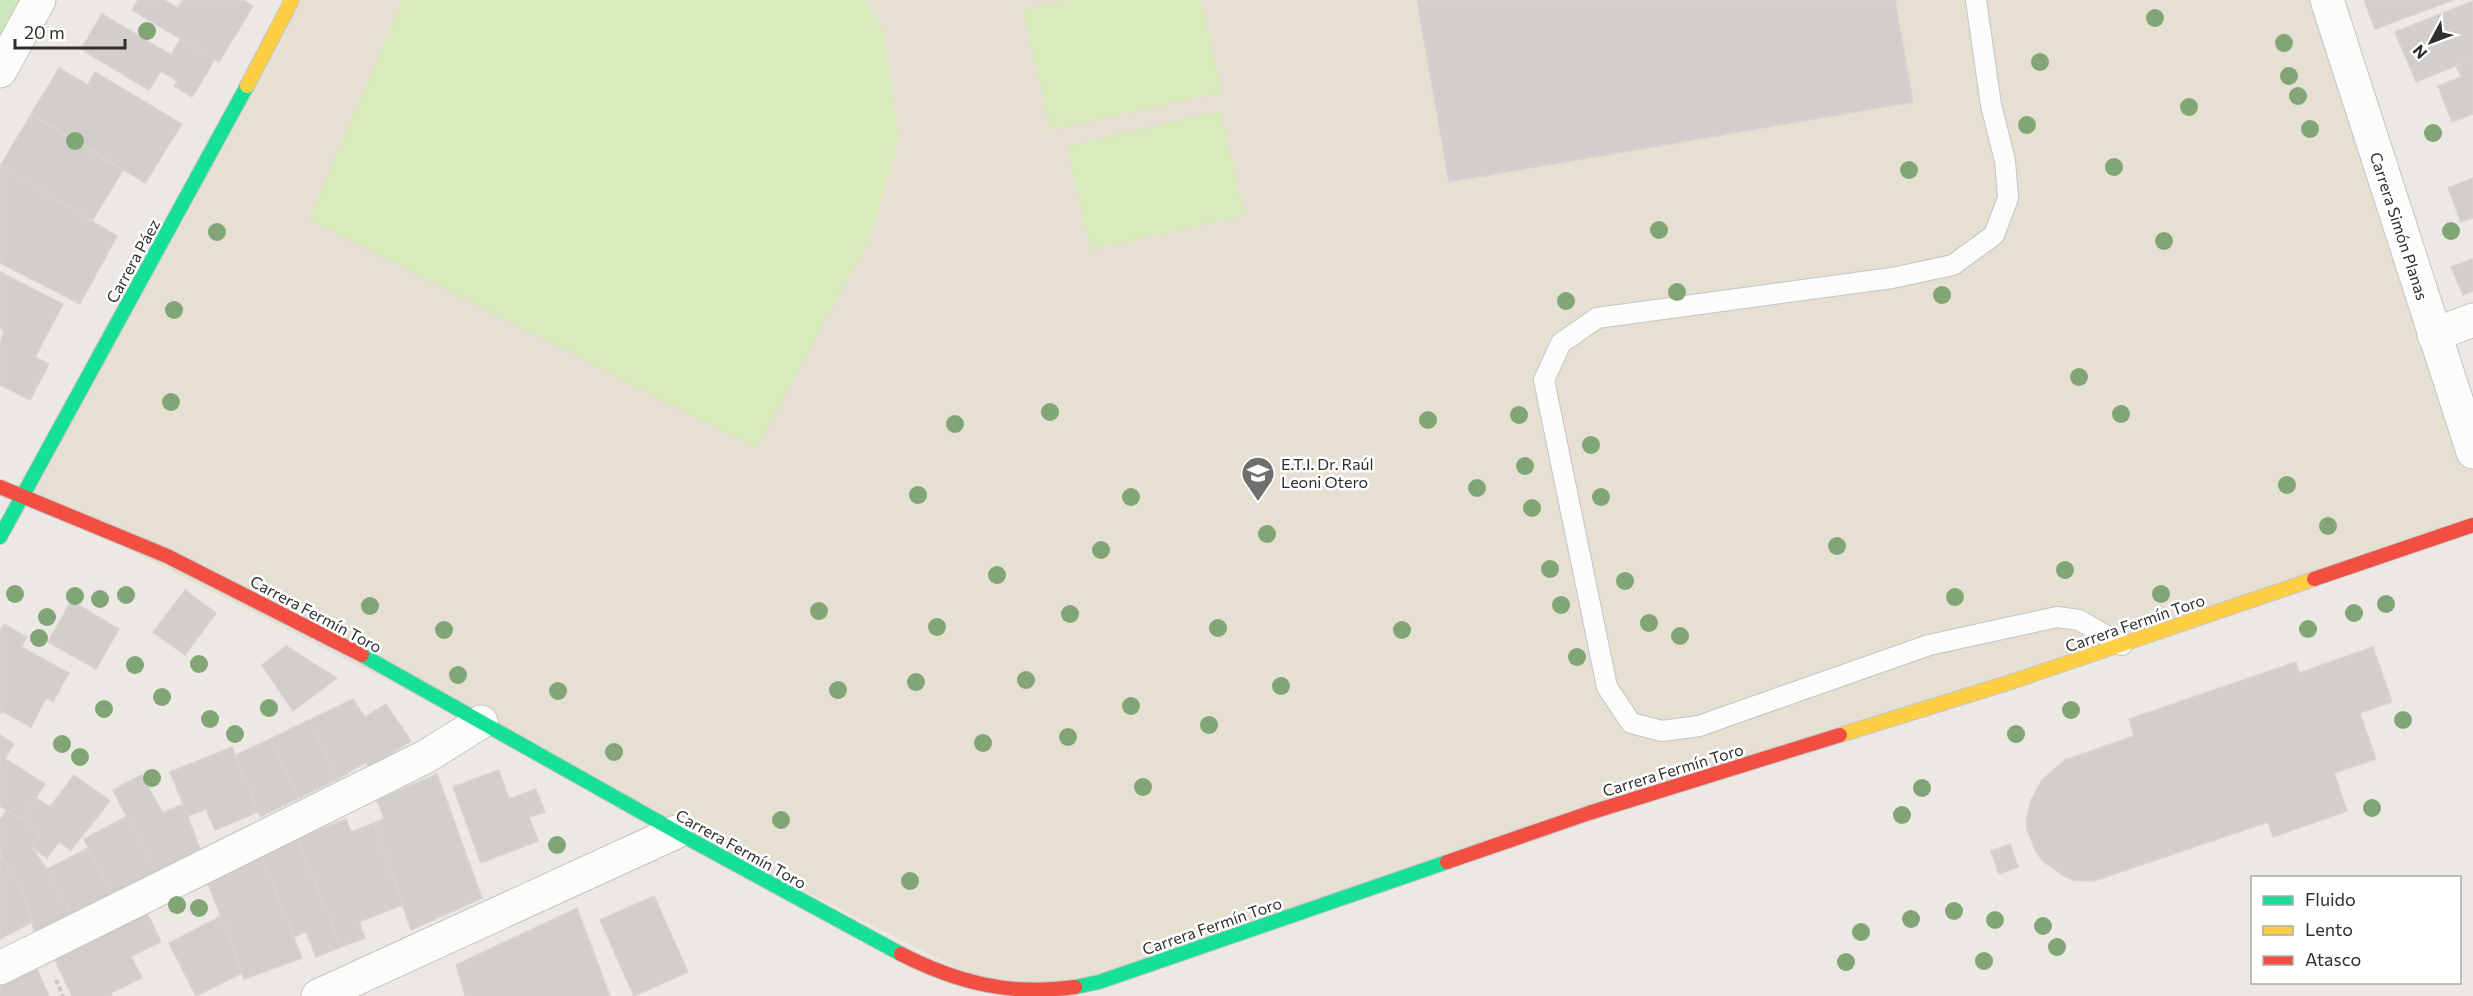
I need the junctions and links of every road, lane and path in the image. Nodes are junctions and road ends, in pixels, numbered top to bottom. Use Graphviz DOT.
graph roads {
  1 [pos="39,0"];
  2 [pos="292,0"];
  3 [pos="1976,0"];
  4 [pos="2327,0"];
  5 [pos="0,71"];
  6 [pos="2473,320"];
  7 [pos="2434,335"];
  8 [pos="2473,452"];
  9 [pos="0,487"];
  10 [pos="23,496"];
  11 [pos="2473,525"];
  12 [pos="0,537"];
  13 [pos="2122,645"];
  14 [pos="481,722"];
  15 [pos="676,832"];
  16 [pos="0,968"];
  17 [pos="318,996"];
  1 -- 5 [label="street"];
  2 -- 10 [label="street, Carrera Páez"];
  3 -- 13 [label="lane"];
  4 -- 7 [label="street, Carrera Simón Planas"];
  6 -- 7 [label="street"];
  7 -- 8 [label="street, Carrera Simón Planas"];
  9 -- 10 [label="street, Carrera Fermín Toro"];
  10 -- 12 [label="street, Carrera Páez"];
  10 -- 14 [label="street, Carrera Fermín Toro"];
  11 -- 13 [label="street, Carrera Fermín Toro"];
  13 -- 15 [label="street, Carrera Fermín Toro"];
  14 -- 15 [label="street, Carrera Fermín Toro"];
  14 -- 16 [label="street"];
  15 -- 17 [label="street"];
}
